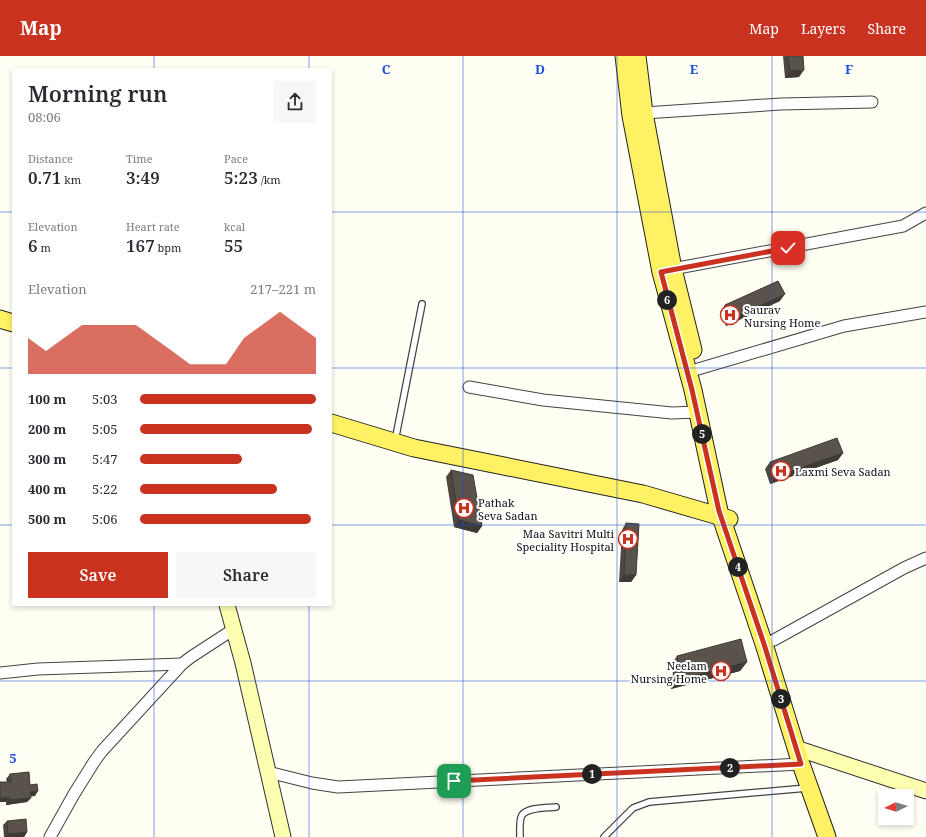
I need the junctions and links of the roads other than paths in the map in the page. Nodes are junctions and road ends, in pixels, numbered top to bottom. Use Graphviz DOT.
graph roads {
  1 [pos="624,56"];
  2 [pos="637,56"];
  3 [pos="872,102"];
  4 [pos="644,113"];
  5 [pos="926,213"];
  6 [pos="667,270"];
  7 [pos="422,304"];
  8 [pos="926,312"];
  9 [pos="0,319"];
  10 [pos="12,323"];
  11 [pos="681,325"];
  12 [pos="698,369"];
  13 [pos="470,387"];
  14 [pos="697,412"];
  15 [pos="332,423"];
  16 [pos="395,442"];
  17 [pos="727,519"];
  18 [pos="926,558"];
  19 [pos="227,606"];
  20 [pos="234,629"];
  21 [pos="774,640"];
  22 [pos="182,664"];
  23 [pos="0,673"];
  24 [pos="802,755"];
  25 [pos="268,772"];
  26 [pos="809,788"];
  27 [pos="926,791"];
  28 [pos="556,807"];
  29 [pos="50,837"];
  30 [pos="283,837"];
  31 [pos="520,837"];
  32 [pos="604,837"];
  33 [pos="827,837"];
  34 [pos="839,837"];
  1 -- 6 [label="main road"];
  2 -- 4 [label="main road"];
  3 -- 4 [label="street"];
  4 -- 6 [label="main road"];
  5 -- 6 [label="street"];
  6 -- 11 [label="main road"];
  7 -- 16 [label="lane"];
  8 -- 12 [label="street"];
  9 -- 10 [label="main road"];
  11 -- 12 [label="main road"];
  11 -- 14 [label="main road"];
  12 -- 17 [label="main road"];
  13 -- 14 [label="street"];
  14 -- 17 [label="main road"];
  15 -- 16 [label="main road"];
  16 -- 17 [label="main road"];
  17 -- 21 [label="main road"];
  17 -- 24 [label="main road"];
  18 -- 21 [label="street"];
  19 -- 20 [label="street"];
  20 -- 22 [label="street"];
  20 -- 25 [label="street"];
  21 -- 24 [label="main road"];
  22 -- 23 [label="street"];
  22 -- 29 [label="street"];
  24 -- 25 [label="street"];
  24 -- 26 [label="main road"];
  24 -- 27 [label="street"];
  24 -- 34 [label="main road"];
  25 -- 30 [label="street"];
  26 -- 32 [label="lane"];
  26 -- 33 [label="main road"];
  28 -- 31 [label="lane"];
}
